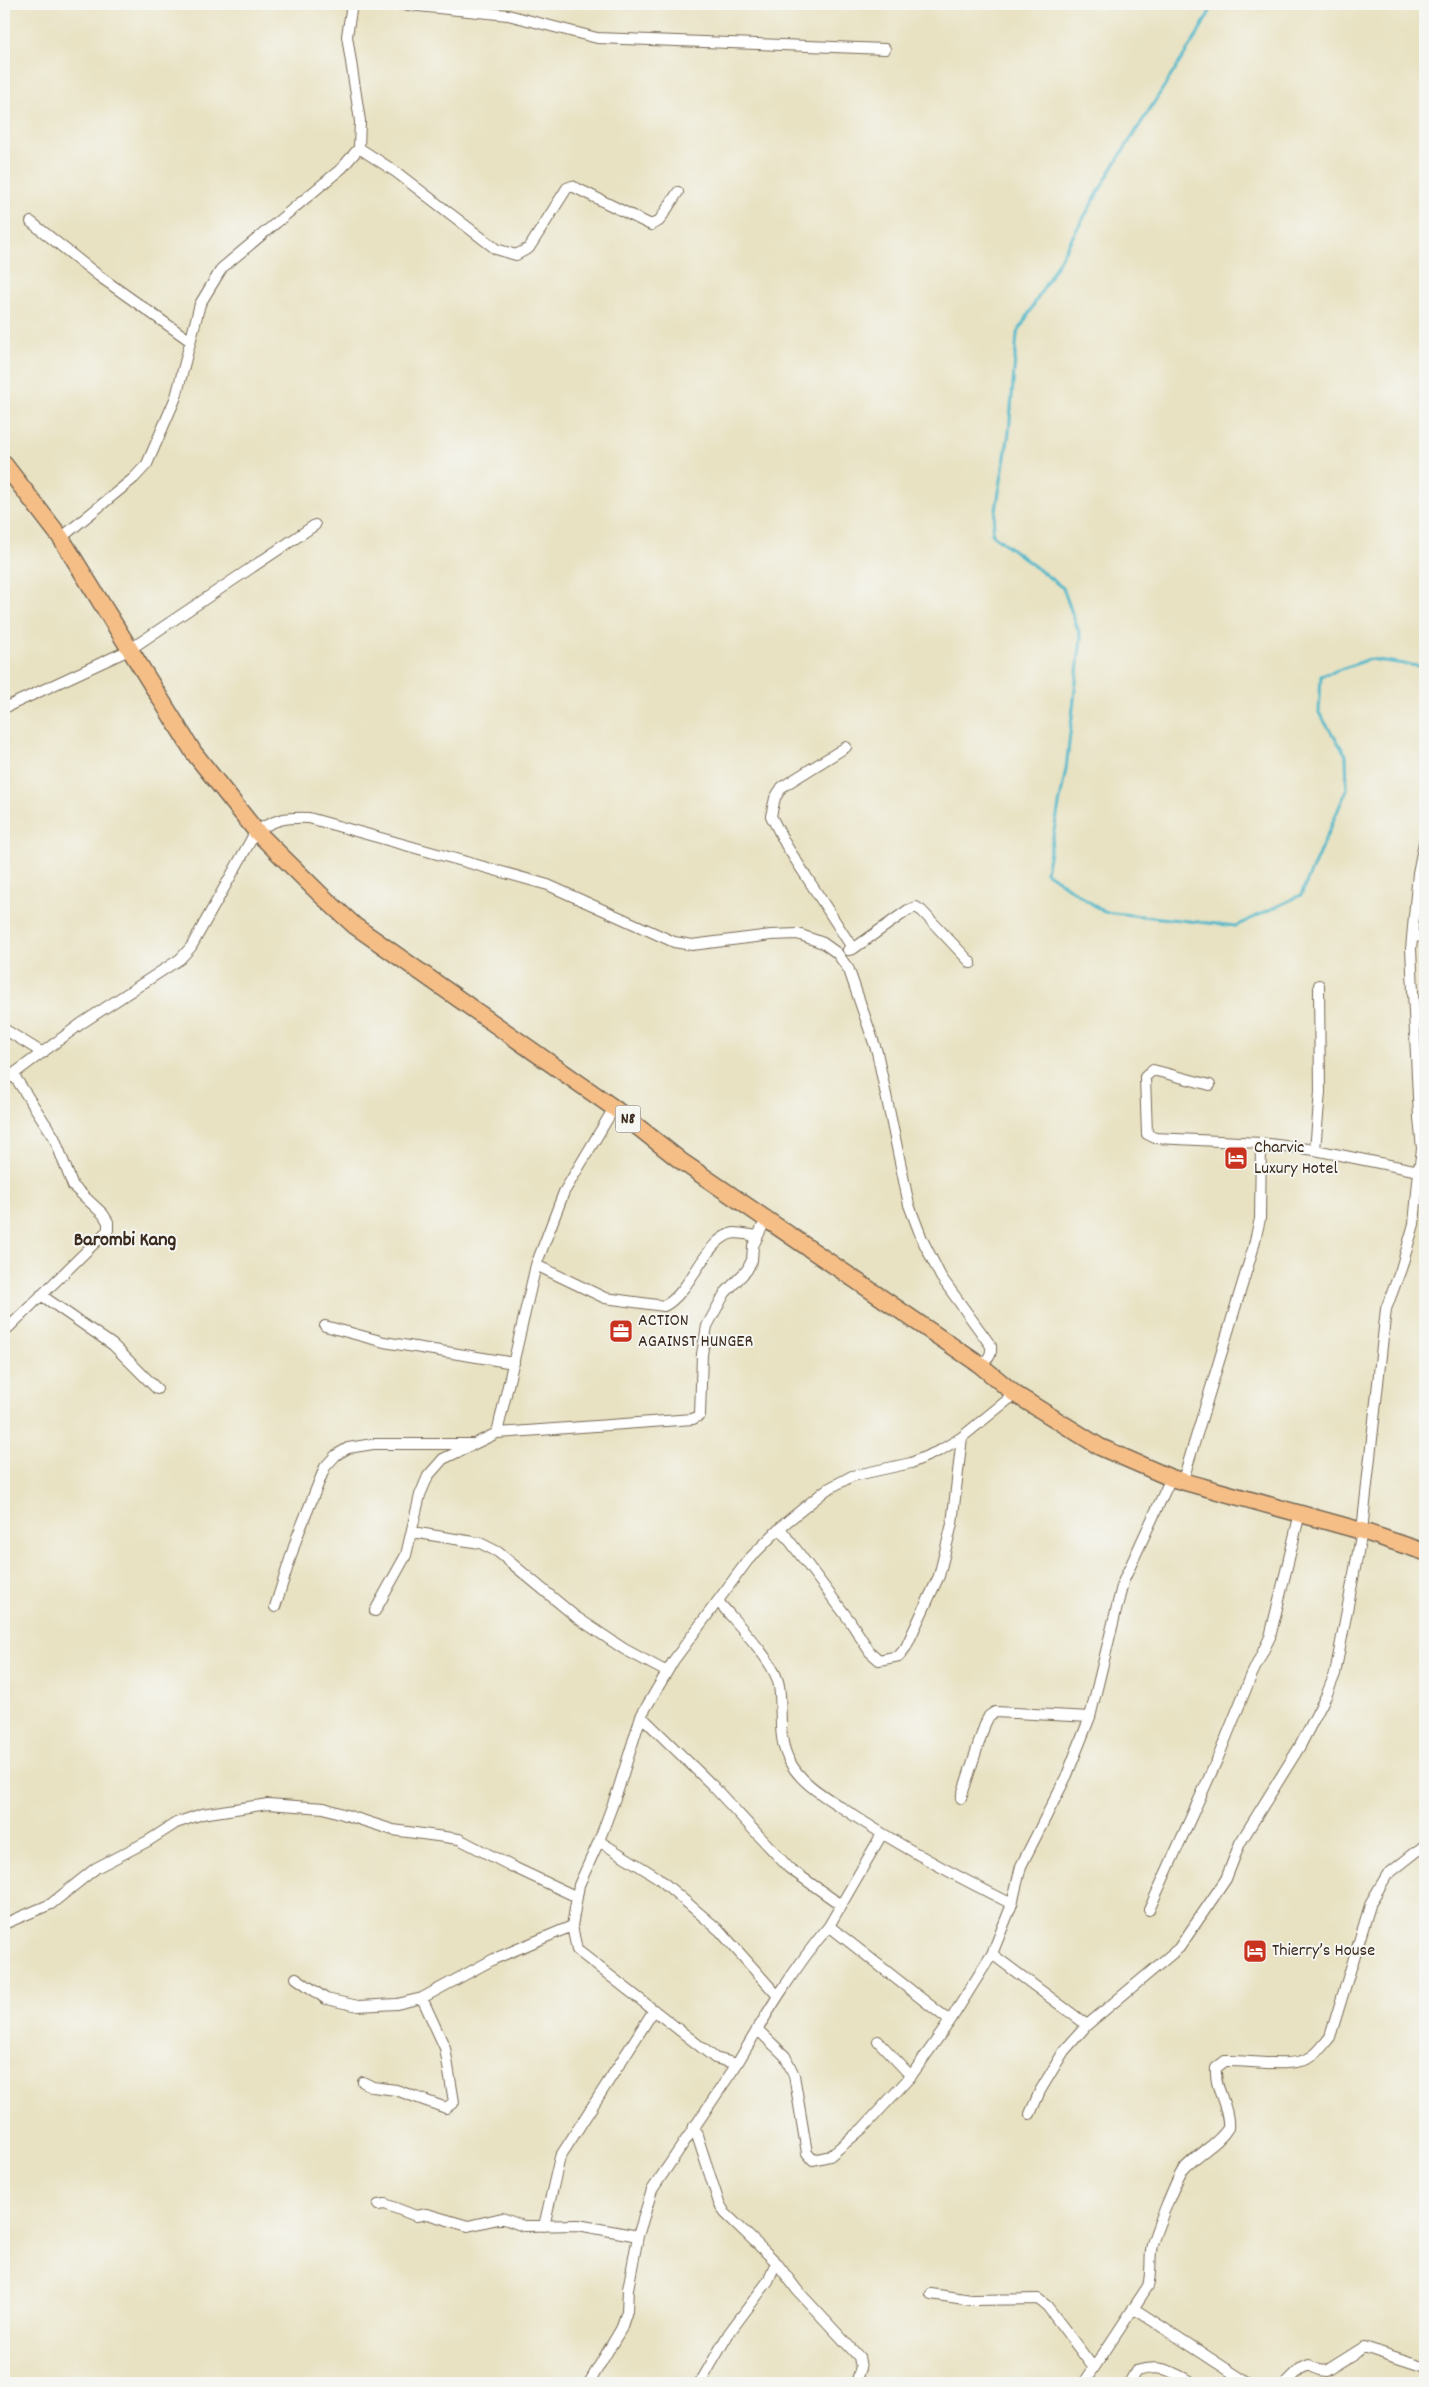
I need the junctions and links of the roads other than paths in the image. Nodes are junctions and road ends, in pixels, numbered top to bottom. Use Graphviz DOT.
graph roads {
  1 [pos="352,4"];
  2 [pos="398,4"];
  3 [pos="885,49"];
  4 [pos="359,148"];
  5 [pos="678,192"];
  6 [pos="31,222"];
  7 [pos="189,340"];
  8 [pos="4,464"];
  9 [pos="315,525"];
  10 [pos="61,538"];
  11 [pos="129,650"];
  12 [pos="4,708"];
  13 [pos="846,747"];
  14 [pos="256,831"];
  15 [pos="1425,838"];
  16 [pos="1425,936"];
  17 [pos="1412,937"];
  18 [pos="853,949"];
  19 [pos="837,953"];
  20 [pos="971,963"];
  21 [pos="1319,984"];
  22 [pos="4,1029"];
  23 [pos="43,1053"];
  24 [pos="13,1074"];
  25 [pos="4,1081"];
  26 [pos="1210,1085"];
  27 [pos="614,1108"];
  28 [pos="1422,1118"];
  29 [pos="1261,1143"];
  30 [pos="1315,1150"];
  31 [pos="1419,1171"];
  32 [pos="766,1219"];
  33 [pos="757,1236"];
  34 [pos="536,1266"];
  35 [pos="41,1296"];
  36 [pos="324,1326"];
  37 [pos="4,1332"];
  38 [pos="514,1363"];
  39 [pos="980,1366"];
  40 [pos="157,1389"];
  41 [pos="1015,1394"];
  42 [pos="497,1433"];
  43 [pos="962,1437"];
  44 [pos="472,1444"];
  45 [pos="1177,1479"];
  46 [pos="1300,1513"];
  47 [pos="780,1528"];
  48 [pos="1362,1531"];
  49 [pos="412,1532"];
  50 [pos="1425,1552"];
  51 [pos="718,1601"];
  52 [pos="275,1607"];
  53 [pos="376,1611"];
  54 [pos="667,1672"];
  55 [pos="642,1716"];
  56 [pos="1090,1717"];
  57 [pos="960,1798"];
  58 [pos="882,1834"];
  59 [pos="599,1841"];
  60 [pos="1425,1845"];
  61 [pos="577,1897"];
  62 [pos="1012,1904"];
  63 [pos="841,1905"];
  64 [pos="1149,1910"];
  65 [pos="4,1924"];
  66 [pos="572,1926"];
  67 [pos="829,1926"];
  68 [pos="992,1954"];
  69 [pos="296,1978"];
  70 [pos="777,1995"];
  71 [pos="422,1998"];
  72 [pos="654,2010"];
  73 [pos="950,2021"];
  74 [pos="1087,2025"];
  75 [pos="757,2029"];
  76 [pos="878,2041"];
  77 [pos="736,2064"];
  78 [pos="911,2076"];
  79 [pos="363,2082"];
  80 [pos="1030,2114"];
  81 [pos="694,2126"];
  82 [pos="378,2206"];
  83 [pos="544,2226"];
  84 [pos="638,2236"];
  85 [pos="776,2262"];
  86 [pos="932,2294"];
  87 [pos="1134,2308"];
  88 [pos="1094,2367"];
  89 [pos="1425,2367"];
  90 [pos="589,2383"];
  91 [pos="700,2383"];
  92 [pos="856,2383"];
  93 [pos="1084,2383"];
  94 [pos="1129,2383"];
  95 [pos="1193,2383"];
  96 [pos="1248,2383"];
  97 [pos="1286,2383"];
  1 -- 4 [label="street"];
  2 -- 3 [label="street"];
  4 -- 5 [label="street"];
  4 -- 7 [label="street"];
  6 -- 7 [label="street"];
  7 -- 10 [label="street"];
  8 -- 10 [label="highway, N8"];
  9 -- 11 [label="street"];
  10 -- 11 [label="highway, N8"];
  11 -- 12 [label="street"];
  11 -- 14 [label="highway, N8"];
  13 -- 18 [label="street"];
  14 -- 19 [label="street"];
  14 -- 23 [label="street"];
  14 -- 27 [label="highway, N8"];
  15 -- 17 [label="street"];
  16 -- 17 [label="street"];
  17 -- 28 [label="street"];
  18 -- 19 [label="street"];
  18 -- 20 [label="street"];
  19 -- 39 [label="street"];
  21 -- 30 [label="street"];
  22 -- 23 [label="street"];
  23 -- 24 [label="street"];
  24 -- 25 [label="street"];
  24 -- 35 [label="street"];
  26 -- 29 [label="street"];
  27 -- 32 [label="highway, N8"];
  27 -- 34 [label="street"];
  28 -- 31 [label="street"];
  29 -- 30 [label="street"];
  29 -- 45 [label="street"];
  30 -- 31 [label="street"];
  31 -- 48 [label="street"];
  32 -- 33 [label="street"];
  32 -- 39 [label="highway, N8"];
  33 -- 34 [label="street"];
  33 -- 42 [label="street"];
  34 -- 38 [label="street"];
  35 -- 37 [label="street"];
  35 -- 40 [label="street"];
  36 -- 38 [label="street"];
  38 -- 42 [label="street"];
  39 -- 41 [label="highway, N8"];
  41 -- 43 [label="street"];
  41 -- 45 [label="highway, N8"];
  42 -- 44 [label="street"];
  43 -- 47 [label="street"];
  43 -- 47 [label="street"];
  44 -- 49 [label="street"];
  44 -- 52 [label="street"];
  45 -- 46 [label="highway, N8"];
  45 -- 56 [label="street"];
  46 -- 48 [label="highway, N8"];
  46 -- 64 [label="street"];
  47 -- 51 [label="street"];
  48 -- 50 [label="highway, N8"];
  48 -- 74 [label="street"];
  49 -- 53 [label="street"];
  49 -- 54 [label="street"];
  51 -- 54 [label="street"];
  51 -- 58 [label="street"];
  54 -- 55 [label="street"];
  55 -- 59 [label="street"];
  55 -- 63 [label="street"];
  56 -- 57 [label="street"];
  56 -- 62 [label="street"];
  58 -- 62 [label="street"];
  58 -- 63 [label="street"];
  59 -- 61 [label="street"];
  59 -- 70 [label="street"];
  60 -- 87 [label="street"];
  61 -- 65 [label="street"];
  61 -- 66 [label="street"];
  62 -- 68 [label="street"];
  63 -- 67 [label="street"];
  66 -- 71 [label="street"];
  66 -- 72 [label="street"];
  67 -- 70 [label="street"];
  67 -- 73 [label="street"];
  68 -- 73 [label="street"];
  68 -- 74 [label="street"];
  69 -- 71 [label="street"];
  70 -- 75 [label="street"];
  71 -- 79 [label="street"];
  72 -- 77 [label="street"];
  72 -- 83 [label="street"];
  73 -- 78 [label="street"];
  74 -- 80 [label="street"];
  75 -- 77 [label="street"];
  75 -- 78 [label="street"];
  76 -- 78 [label="street"];
  77 -- 81 [label="street"];
  81 -- 84 [label="street"];
  81 -- 85 [label="street"];
  82 -- 83 [label="street"];
  83 -- 84 [label="street"];
  84 -- 90 [label="street"];
  85 -- 91 [label="street"];
  85 -- 92 [label="street"];
  86 -- 88 [label="street"];
  87 -- 88 [label="street"];
  87 -- 96 [label="street"];
  88 -- 93 [label="street"];
  89 -- 97 [label="street"];
  94 -- 95 [label="street"];
}
